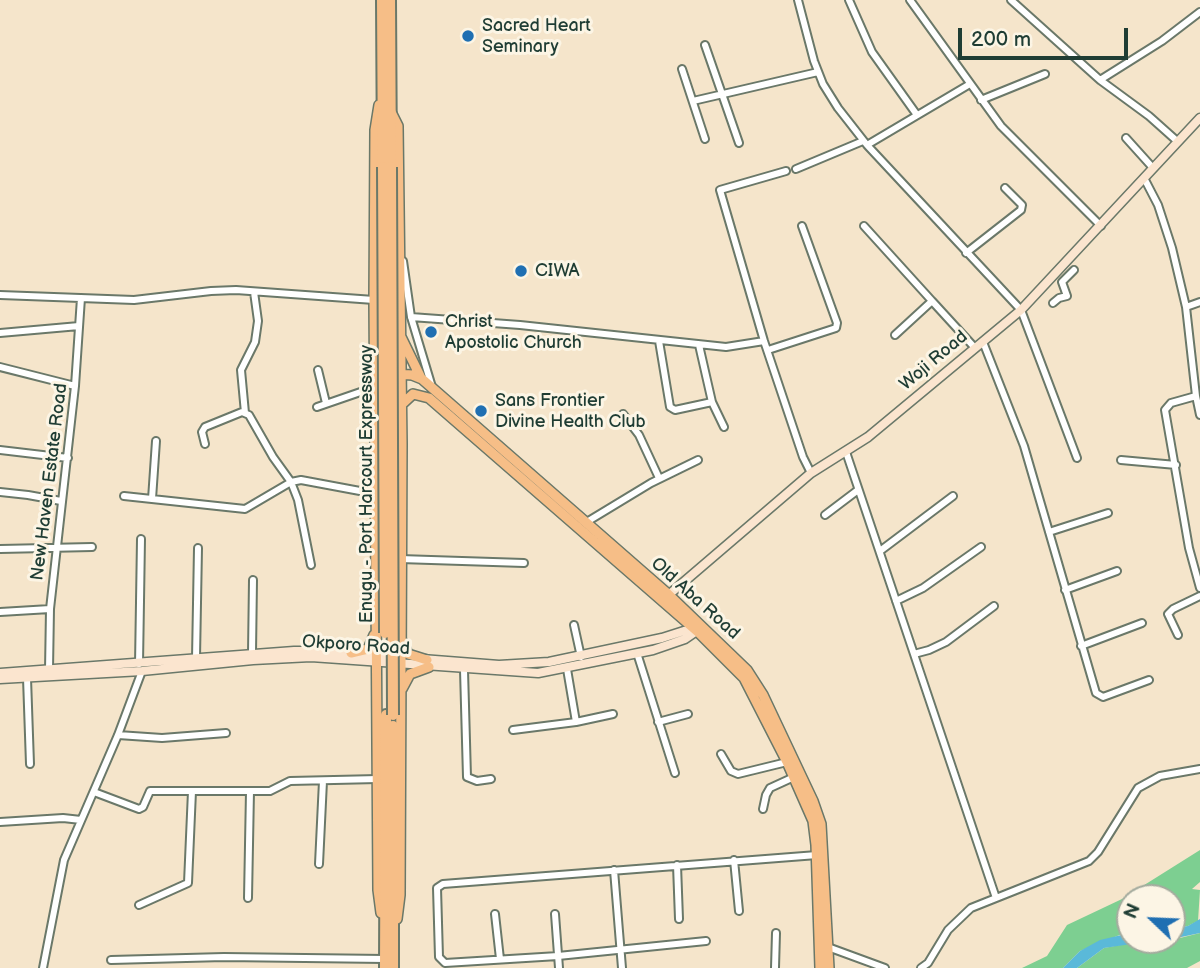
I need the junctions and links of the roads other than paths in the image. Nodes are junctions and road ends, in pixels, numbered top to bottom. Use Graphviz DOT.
graph roads {
  1 [pos="382,0"];
  2 [pos="390,0"];
  3 [pos="798,0"];
  4 [pos="849,0"];
  5 [pos="910,0"];
  6 [pos="1011,0"];
  7 [pos="1200,12"];
  8 [pos="705,45"];
  9 [pos="682,69"];
  10 [pos="818,72"];
  11 [pos="1045,74"];
  12 [pos="383,79"];
  13 [pos="1100,80"];
  14 [pos="970,84"];
  15 [pos="723,92"];
  16 [pos="981,100"];
  17 [pos="693,101"];
  18 [pos="390,110"];
  19 [pos="917,115"];
  20 [pos="1200,118"];
  21 [pos="1126,138"];
  22 [pos="705,139"];
  23 [pos="1177,141"];
  24 [pos="739,143"];
  25 [pos="865,143"];
  26 [pos="387,167"];
  27 [pos="1153,168"];
  28 [pos="796,169"];
  29 [pos="786,171"];
  30 [pos="1144,178"];
  31 [pos="1004,188"];
  32 [pos="802,226"];
  33 [pos="864,226"];
  34 [pos="1101,226"];
  35 [pos="399,250"];
  36 [pos="966,253"];
  37 [pos="1074,270"];
  38 [pos="254,292"];
  39 [pos="0,295"];
  40 [pos="81,298"];
  41 [pos="374,300"];
  42 [pos="932,301"];
  43 [pos="1200,302"];
  44 [pos="1053,303"];
  45 [pos="1186,307"];
  46 [pos="1021,310"];
  47 [pos="411,317"];
  48 [pos="79,326"];
  49 [pos="0,333"];
  50 [pos="895,335"];
  51 [pos="400,336"];
  52 [pos="659,341"];
  53 [pos="764,341"];
  54 [pos="982,342"];
  55 [pos="699,345"];
  56 [pos="975,348"];
  57 [pos="768,349"];
  58 [pos="0,367"];
  59 [pos="318,370"];
  60 [pos="401,373"];
  61 [pos="422,379"];
  62 [pos="75,386"];
  63 [pos="375,387"];
  64 [pos="432,389"];
  65 [pos="1196,396"];
  66 [pos="712,402"];
  67 [pos="326,403"];
  68 [pos="400,406"];
  69 [pos="317,407"];
  70 [pos="245,412"];
  71 [pos="623,414"];
  72 [pos="1200,415"];
  73 [pos="724,427"];
  74 [pos="401,437"];
  75 [pos="156,441"];
  76 [pos="205,444"];
  77 [pos="0,450"];
  78 [pos="846,452"];
  79 [pos="376,453"];
  80 [pos="68,458"];
  81 [pos="1077,458"];
  82 [pos="698,460"];
  83 [pos="1121,460"];
  84 [pos="1176,465"];
  85 [pos="811,473"];
  86 [pos="659,478"];
  87 [pos="291,482"];
  88 [pos="858,490"];
  89 [pos="0,492"];
  90 [pos="376,494"];
  91 [pos="124,496"];
  92 [pos="953,496"];
  93 [pos="152,499"];
  94 [pos="61,501"];
  95 [pos="1108,513"];
  96 [pos="825,515"];
  97 [pos="585,523"];
  98 [pos="1049,532"];
  99 [pos="141,540"];
  100 [pos="55,547"];
  101 [pos="92,547"];
  102 [pos="981,547"];
  103 [pos="198,548"];
  104 [pos="0,549"];
  105 [pos="880,551"];
  106 [pos="400,559"];
  107 [pos="524,564"];
  108 [pos="311,565"];
  109 [pos="1117,571"];
  110 [pos="253,580"];
  111 [pos="1200,588"];
  112 [pos="1065,590"];
  113 [pos="1200,596"];
  114 [pos="665,597"];
  115 [pos="896,601"];
  116 [pos="993,606"];
  117 [pos="50,609"];
  118 [pos="0,612"];
  119 [pos="377,616"];
  120 [pos="1142,623"];
  121 [pos="574,625"];
  122 [pos="697,627"];
  123 [pos="400,628"];
  124 [pos="1178,635"];
  125 [pos="1081,646"];
  126 [pos="252,653"];
  127 [pos="351,653"];
  128 [pos="637,653"];
  129 [pos="914,654"];
  130 [pos="581,657"];
  131 [pos="196,658"];
  132 [pos="377,659"];
  133 [pos="400,661"];
  134 [pos="428,663"];
  135 [pos="141,667"];
  136 [pos="567,668"];
  137 [pos="49,670"];
  138 [pos="464,670"];
  139 [pos="0,673"];
  140 [pos="27,678"];
  141 [pos="0,679"];
  142 [pos="1149,680"];
  143 [pos="400,694"];
  144 [pos="613,714"];
  145 [pos="688,714"];
  146 [pos="390,715"];
  147 [pos="576,722"];
  148 [pos="658,722"];
  149 [pos="513,730"];
  150 [pos="226,733"];
  151 [pos="118,735"];
  152 [pos="722,754"];
  153 [pos="787,762"];
  154 [pos="30,764"];
  155 [pos="1200,769"];
  156 [pos="674,773"];
  157 [pos="794,778"];
  158 [pos="378,779"];
  159 [pos="491,779"];
  160 [pos="323,781"];
  161 [pos="192,791"];
  162 [pos="250,791"];
  163 [pos="94,792"];
  164 [pos="763,809"];
  165 [pos="81,820"];
  166 [pos="0,822"];
  167 [pos="817,855"];
  168 [pos="734,860"];
  169 [pos="319,863"];
  170 [pos="677,865"];
  171 [pos="614,870"];
  172 [pos="248,898"];
  173 [pos="996,898"];
  174 [pos="139,905"];
  175 [pos="739,911"];
  176 [pos="495,914"];
  177 [pos="555,914"];
  178 [pos="678,919"];
  179 [pos="776,933"];
  180 [pos="385,938"];
  181 [pos="706,941"];
  182 [pos="824,945"];
  183 [pos="393,948"];
  184 [pos="620,951"];
  185 [pos="558,956"];
  186 [pos="500,959"];
  187 [pos="111,960"];
  188 [pos="387,965"];
  189 [pos="459,965"];
  190 [pos="43,968"];
  191 [pos="559,968"];
  192 [pos="622,968"];
  193 [pos="775,968"];
  194 [pos="820,968"];
  195 [pos="829,968"];
  196 [pos="885,968"];
  197 [pos="921,968"];
  1 -- 12 [label="highway, Enugu - Port Harcourt Expressway"];
  2 -- 18 [label="highway, Enugu - Port Harcourt Expressway"];
  3 -- 10 [label="street"];
  4 -- 19 [label="street"];
  5 -- 14 [label="street"];
  6 -- 13 [label="street"];
  7 -- 13 [label="street"];
  8 -- 15 [label="street"];
  9 -- 17 [label="street"];
  10 -- 15 [label="street"];
  10 -- 25 [label="street"];
  11 -- 16 [label="street"];
  12 -- 26 [label="highway, Enugu - Port Harcourt Expressway"];
  12 -- 41 [label="main road"];
  13 -- 23 [label="street"];
  14 -- 16 [label="street"];
  14 -- 19 [label="street"];
  15 -- 17 [label="street"];
  15 -- 24 [label="street"];
  16 -- 34 [label="street"];
  17 -- 22 [label="street"];
  18 -- 26 [label="highway, Enugu - Port Harcourt Expressway"];
  18 -- 35 [label="main road"];
  19 -- 25 [label="street"];
  20 -- 23 [label="main road, Woji Road"];
  21 -- 27 [label="street"];
  23 -- 27 [label="main road, Woji Road"];
  25 -- 28 [label="street"];
  25 -- 36 [label="street"];
  26 -- 146 [label="highway, Enugu - Port Harcourt Expressway, bridge"];
  27 -- 30 [label="main road, Woji Road"];
  29 -- 53 [label="street"];
  30 -- 34 [label="main road, Woji Road"];
  30 -- 45 [label="street"];
  31 -- 36 [label="street"];
  32 -- 57 [label="street"];
  33 -- 42 [label="street"];
  34 -- 46 [label="main road, Woji Road"];
  35 -- 47 [label="street"];
  35 -- 51 [label="main road"];
  36 -- 46 [label="street"];
  37 -- 44 [label="street"];
  38 -- 40 [label="street"];
  38 -- 41 [label="street"];
  38 -- 70 [label="street"];
  39 -- 40 [label="street"];
  40 -- 48 [label="street, New Haven Estate Road"];
  41 -- 63 [label="main road"];
  42 -- 50 [label="street"];
  42 -- 56 [label="street"];
  43 -- 45 [label="street"];
  45 -- 65 [label="street"];
  46 -- 54 [label="main road, Woji Road"];
  46 -- 81 [label="street"];
  47 -- 52 [label="street"];
  47 -- 64 [label="street"];
  48 -- 49 [label="street"];
  48 -- 62 [label="street, New Haven Estate Road"];
  51 -- 60 [label="main road"];
  51 -- 61 [label="main road"];
  52 -- 55 [label="street"];
  52 -- 66 [label="street"];
  53 -- 55 [label="street"];
  53 -- 57 [label="street"];
  54 -- 56 [label="main road, Woji Road"];
  54 -- 98 [label="street"];
  55 -- 66 [label="street"];
  56 -- 78 [label="main road, Woji Road"];
  57 -- 85 [label="street"];
  58 -- 62 [label="street"];
  59 -- 67 [label="street"];
  60 -- 61 [label="main road, Old Aba Road"];
  60 -- 63 [label="main road"];
  60 -- 68 [label="main road"];
  61 -- 64 [label="main road, Old Aba Road"];
  62 -- 80 [label="street, New Haven Estate Road"];
  63 -- 67 [label="street"];
  63 -- 79 [label="main road"];
  64 -- 97 [label="main road, Old Aba Road"];
  65 -- 72 [label="street"];
  65 -- 84 [label="street"];
  66 -- 73 [label="street"];
  67 -- 69 [label="street"];
  68 -- 74 [label="main road"];
  68 -- 114 [label="main road, Old Aba Road"];
  70 -- 76 [label="street"];
  70 -- 87 [label="street"];
  71 -- 86 [label="street"];
  74 -- 79 [label="main road"];
  74 -- 106 [label="main road"];
  75 -- 93 [label="street"];
  77 -- 80 [label="street"];
  78 -- 85 [label="main road, Woji Road"];
  78 -- 88 [label="street"];
  79 -- 90 [label="main road"];
  80 -- 94 [label="street, New Haven Estate Road"];
  82 -- 86 [label="street"];
  83 -- 84 [label="street"];
  84 -- 111 [label="street"];
  85 -- 114 [label="main road, Woji Road"];
  86 -- 97 [label="street"];
  87 -- 90 [label="street"];
  87 -- 93 [label="street"];
  87 -- 108 [label="street"];
  88 -- 96 [label="street"];
  88 -- 105 [label="street"];
  89 -- 94 [label="street"];
  90 -- 119 [label="main road"];
  91 -- 93 [label="street"];
  92 -- 105 [label="street"];
  94 -- 100 [label="street, New Haven Estate Road"];
  95 -- 98 [label="street"];
  97 -- 114 [label="main road, Old Aba Road"];
  98 -- 112 [label="street"];
  99 -- 135 [label="street"];
  100 -- 101 [label="street"];
  100 -- 104 [label="street"];
  100 -- 117 [label="street, New Haven Estate Road"];
  102 -- 115 [label="street"];
  103 -- 131 [label="street"];
  105 -- 115 [label="street"];
  106 -- 107 [label="street"];
  106 -- 123 [label="main road"];
  109 -- 112 [label="street"];
  110 -- 126 [label="street"];
  112 -- 125 [label="street"];
  113 -- 124 [label="street"];
  114 -- 122 [label="main road, Old Aba Road"];
  115 -- 129 [label="street"];
  116 -- 129 [label="street"];
  117 -- 118 [label="street"];
  117 -- 137 [label="street, New Haven Estate Road"];
  119 -- 127 [label="main road"];
  119 -- 132 [label="main road"];
  120 -- 125 [label="street"];
  121 -- 130 [label="street"];
  122 -- 128 [label="main road, Okporo Road"];
  122 -- 130 [label="main road, Okporo Road"];
  122 -- 153 [label="main road, Old Aba Road"];
  122 -- 182 [label="main road, Old Aba Road"];
  123 -- 133 [label="main road"];
  123 -- 134 [label="main road"];
  125 -- 142 [label="street"];
  126 -- 127 [label="main road, Okporo Road"];
  126 -- 131 [label="main road, Okporo Road"];
  127 -- 132 [label="main road, Okporo Road"];
  128 -- 136 [label="main road, Okporo Road"];
  128 -- 148 [label="street"];
  129 -- 173 [label="street"];
  130 -- 134 [label="main road, Okporo Road"];
  131 -- 135 [label="main road, Okporo Road"];
  132 -- 133 [label="main road, Okporo Road"];
  132 -- 135 [label="main road, Okporo Road"];
  132 -- 158 [label="main road"];
  133 -- 134 [label="main road, Okporo Road"];
  133 -- 143 [label="main road"];
  134 -- 138 [label="main road, Okporo Road"];
  134 -- 143 [label="main road"];
  135 -- 137 [label="main road, Okporo Road"];
  135 -- 140 [label="main road, Okporo Road"];
  135 -- 151 [label="street"];
  136 -- 138 [label="main road, Okporo Road"];
  136 -- 147 [label="street"];
  137 -- 139 [label="main road, Okporo Road"];
  138 -- 159 [label="street"];
  140 -- 141 [label="main road, Okporo Road"];
  140 -- 154 [label="street"];
  143 -- 183 [label="main road"];
  144 -- 147 [label="street"];
  145 -- 148 [label="street"];
  146 -- 180 [label="highway, Enugu - Port Harcourt Expressway"];
  146 -- 183 [label="highway, Enugu - Port Harcourt Expressway"];
  147 -- 149 [label="street"];
  148 -- 156 [label="street"];
  150 -- 151 [label="street"];
  151 -- 163 [label="street"];
  152 -- 153 [label="street"];
  153 -- 157 [label="main road, Old Aba Road"];
  155 -- 173 [label="street"];
  157 -- 164 [label="street"];
  157 -- 167 [label="main road, Old Aba Road"];
  158 -- 160 [label="street"];
  158 -- 180 [label="main road"];
  160 -- 162 [label="street"];
  160 -- 169 [label="street"];
  161 -- 162 [label="street"];
  161 -- 163 [label="street"];
  161 -- 174 [label="street"];
  162 -- 172 [label="street"];
  163 -- 165 [label="street"];
  165 -- 166 [label="street"];
  165 -- 190 [label="street"];
  167 -- 168 [label="street"];
  167 -- 182 [label="main road, Old Aba Road"];
  168 -- 170 [label="street"];
  168 -- 175 [label="street"];
  170 -- 171 [label="street"];
  170 -- 178 [label="street"];
  171 -- 184 [label="street"];
  171 -- 189 [label="street"];
  173 -- 197 [label="street"];
  176 -- 186 [label="street"];
  177 -- 185 [label="street"];
  179 -- 193 [label="street"];
  180 -- 188 [label="highway, Enugu - Port Harcourt Expressway"];
  181 -- 184 [label="street"];
  182 -- 194 [label="main road, Old Aba Road"];
  182 -- 195 [label="main road, Old Aba Road"];
  182 -- 196 [label="street"];
  183 -- 188 [label="highway, Enugu - Port Harcourt Expressway"];
  184 -- 185 [label="street"];
  184 -- 192 [label="street"];
  185 -- 186 [label="street"];
  185 -- 191 [label="street"];
  186 -- 189 [label="street"];
  187 -- 188 [label="street"];
}
